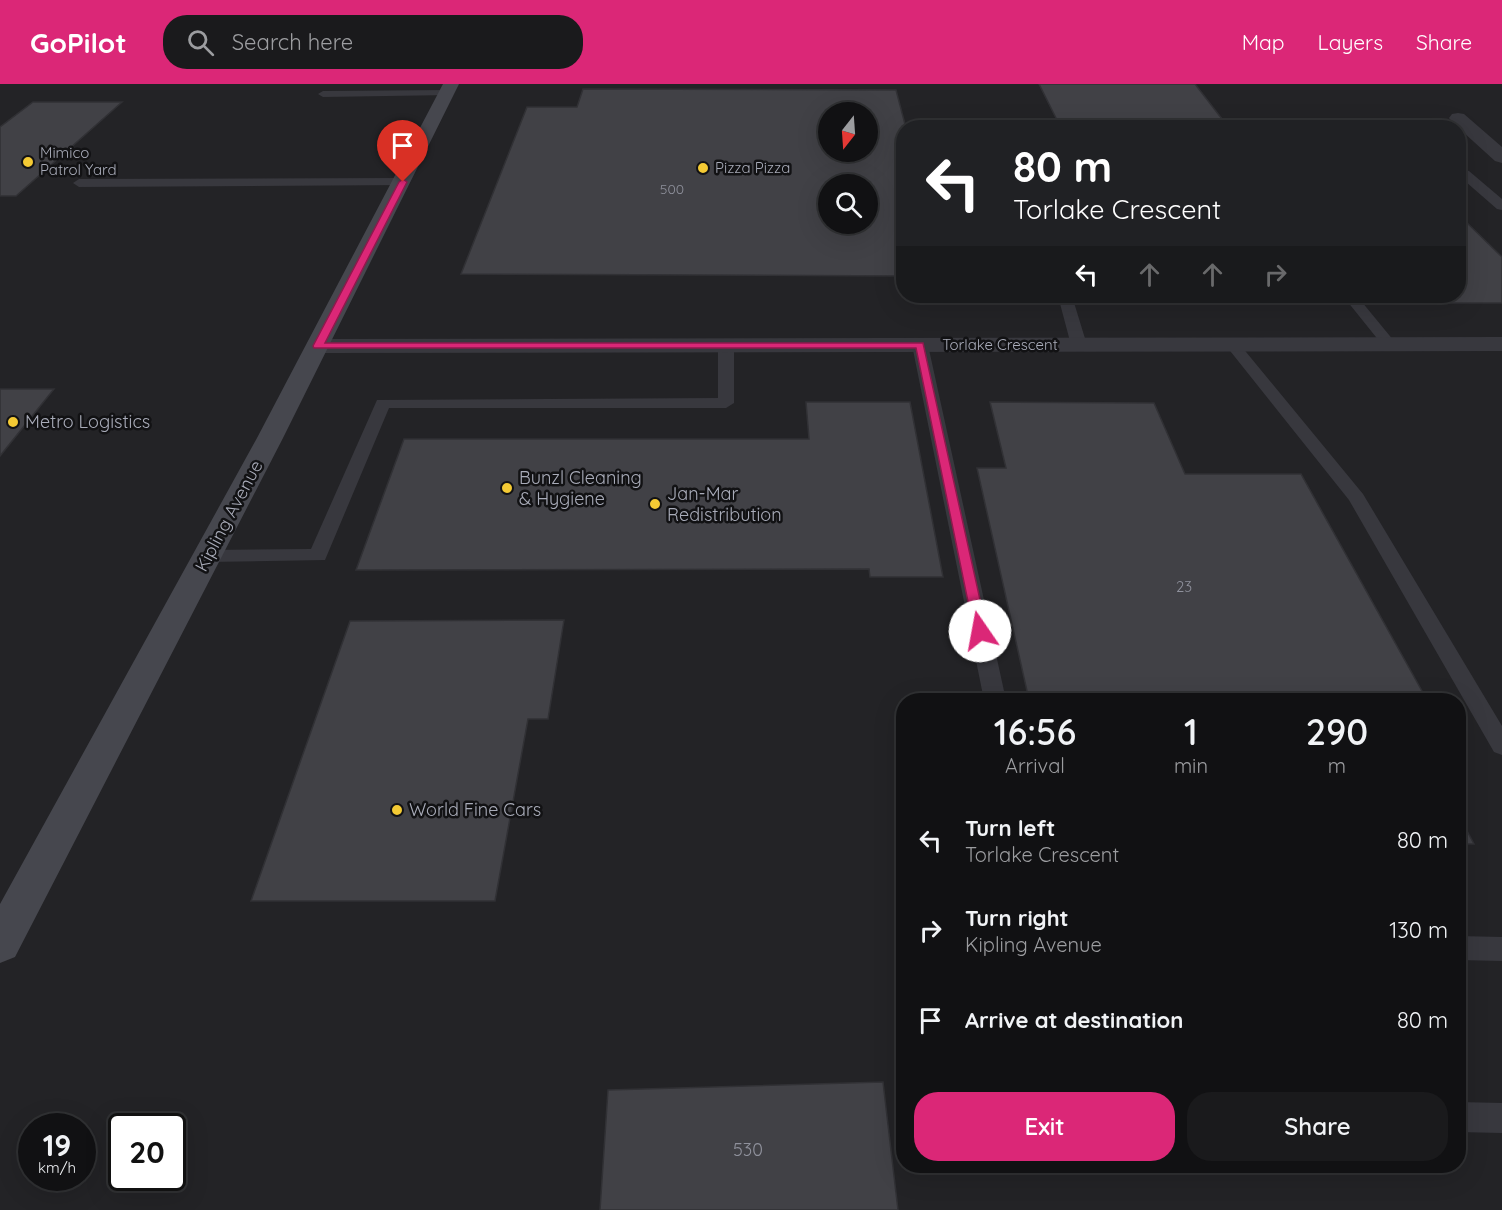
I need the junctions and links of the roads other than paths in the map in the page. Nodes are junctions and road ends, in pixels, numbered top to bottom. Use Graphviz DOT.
graph roads {
  1 [pos="449,88"];
  2 [pos="323,94"];
  3 [pos="1458,118"];
  4 [pos="1460,120"];
  5 [pos="1466,125"];
  6 [pos="1502,157"];
  7 [pos="1466,175"];
  8 [pos="403,182"];
  9 [pos="79,183"];
  10 [pos="1502,206"];
  11 [pos="1067,303"];
  12 [pos="1356,303"];
  13 [pos="1232,344"];
  14 [pos="1389,344"];
  15 [pos="1502,344"];
  16 [pos="920,345"];
  17 [pos="1078,345"];
  18 [pos="318,346"];
  19 [pos="726,346"];
  20 [pos="207,556"];
  21 [pos="994,693"];
  22 [pos="1502,746"];
  23 [pos="0,944"];
  24 [pos="1466,948"];
  25 [pos="1502,949"];
  26 [pos="1466,1117"];
  27 [pos="1502,1118"];
  1 -- 2 [label="lane"];
  1 -- 8 [label="main road, Kipling Avenue"];
  3 -- 4 [label="street"];
  5 -- 6 [label="street"];
  7 -- 10 [label="lane"];
  8 -- 9 [label="lane"];
  8 -- 18 [label="main road, Kipling Avenue"];
  11 -- 17 [label="lane"];
  12 -- 14 [label="lane"];
  13 -- 14 [label="street, Torlake Crescent"];
  13 -- 17 [label="street, Torlake Crescent"];
  13 -- 22 [label="lane"];
  14 -- 15 [label="street, Torlake Crescent"];
  16 -- 17 [label="street, Torlake Crescent"];
  16 -- 19 [label="street, Torlake Crescent"];
  16 -- 21 [label="lane"];
  18 -- 19 [label="street, Torlake Crescent"];
  18 -- 20 [label="main road, Kipling Avenue"];
  19 -- 20 [label="lane"];
  20 -- 23 [label="main road, Kipling Avenue"];
  24 -- 25 [label="lane"];
  26 -- 27 [label="lane"];
}
